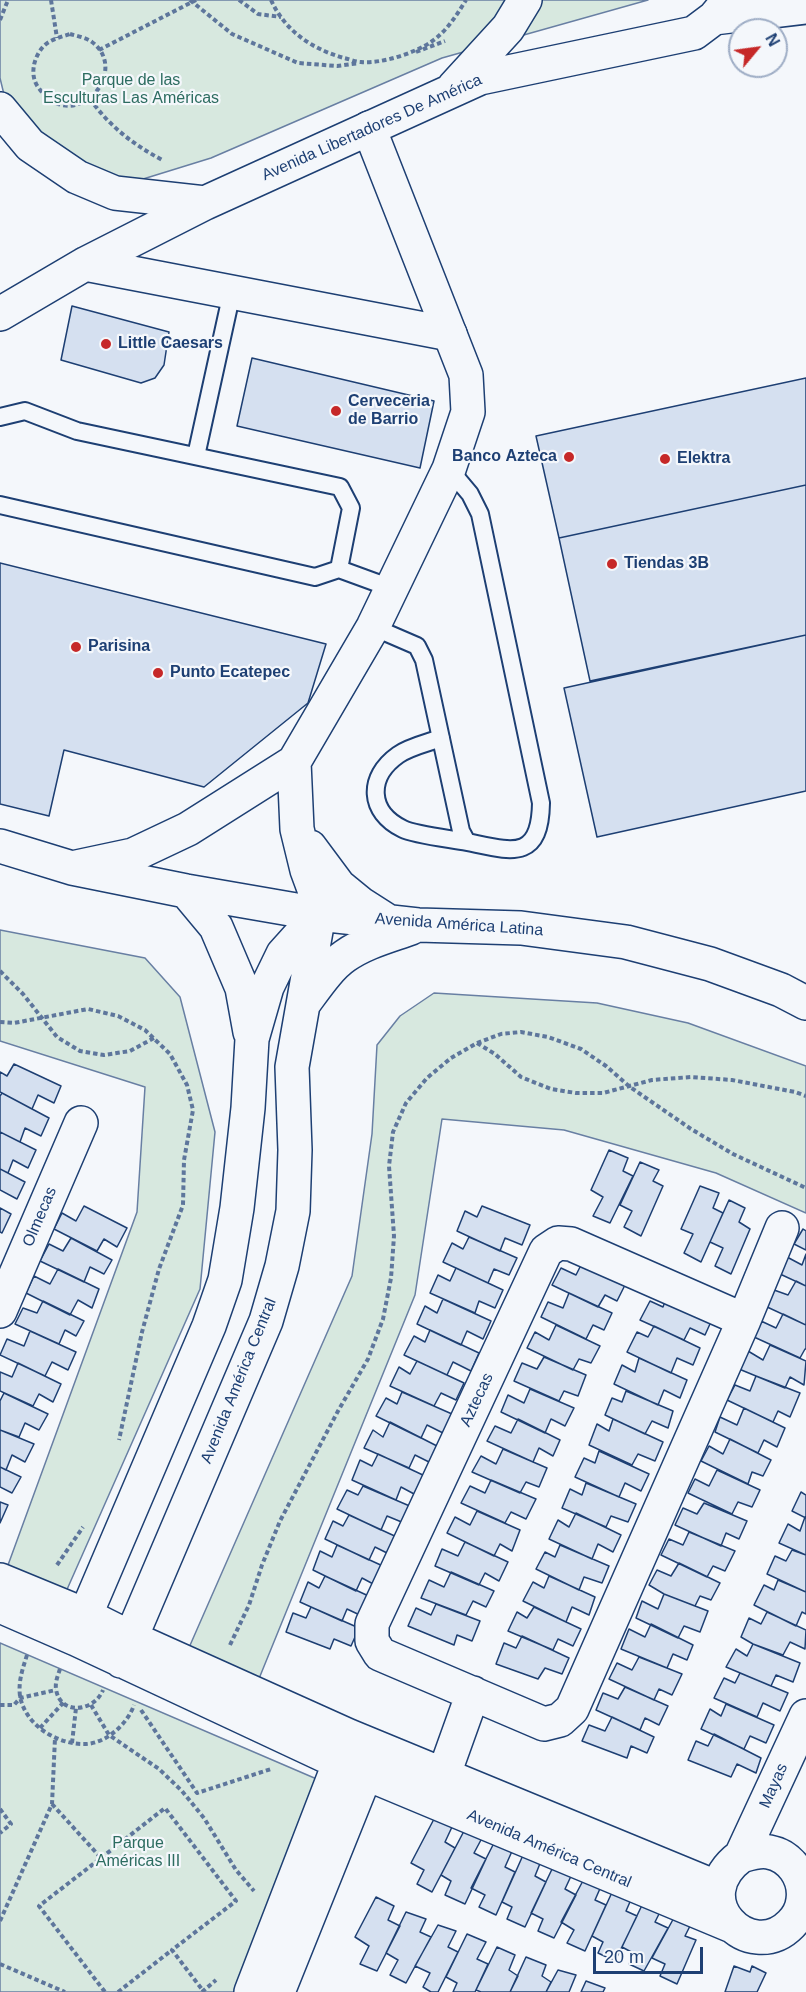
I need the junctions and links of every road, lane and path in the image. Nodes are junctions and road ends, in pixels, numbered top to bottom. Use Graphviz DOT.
graph roads {
  1 [pos="8,0"];
  2 [pos="51,0"];
  3 [pos="239,0"];
  4 [pos="271,0"];
  5 [pos="466,0"];
  6 [pos="525,0"];
  7 [pos="192,1"];
  8 [pos="806,7"];
  9 [pos="722,9"];
  10 [pos="281,17"];
  11 [pos="0,20"];
  12 [pos="57,38"];
  13 [pos="99,50"];
  14 [pos="362,63"];
  15 [pos="451,91"];
  16 [pos="90,99"];
  17 [pos="0,109"];
  18 [pos="369,128"];
  19 [pos="166,162"];
  20 [pos="205,203"];
  21 [pos="85,264"];
  22 [pos="232,292"];
  23 [pos="0,314"];
  24 [pos="450,334"];
  25 [pos="0,417"];
  26 [pos="196,456"];
  27 [pos="449,469"];
  28 [pos="0,505"];
  29 [pos="339,569"];
  30 [pos="391,588"];
  31 [pos="373,627"];
  32 [pos="441,738"];
  33 [pos="294,762"];
  34 [pos="297,829"];
  35 [pos="467,842"];
  36 [pos="0,846"];
  37 [pos="72,868"];
  38 [pos="186,891"];
  39 [pos="319,914"];
  40 [pos="403,923"];
  41 [pos="0,971"];
  42 [pos="806,1003"];
  43 [pos="303,1004"];
  44 [pos="42,1018"];
  45 [pos="0,1022"];
  46 [pos="154,1038"];
  47 [pos="252,1039"];
  48 [pos="477,1043"];
  49 [pos="630,1087"];
  50 [pos="806,1096"];
  51 [pos="81,1123"];
  52 [pos="806,1188"];
  53 [pos="783,1228"];
  54 [pos="0,1311"];
  55 [pos="744,1320"];
  56 [pos="117,1449"];
  57 [pos="87,1521"];
  58 [pos="0,1580"];
  59 [pos="0,1606"];
  60 [pos="42,1611"];
  61 [pos="81,1627"];
  62 [pos="126,1650"];
  63 [pos="202,1669"];
  64 [pos="56,1690"];
  65 [pos="473,1693"];
  66 [pos="20,1698"];
  67 [pos="64,1702"];
  68 [pos="0,1705"];
  69 [pos="91,1705"];
  70 [pos="76,1708"];
  71 [pos="806,1716"];
  72 [pos="40,1728"];
  73 [pos="109,1735"];
  74 [pos="55,1738"];
  75 [pos="72,1743"];
  76 [pos="350,1754"];
  77 [pos="444,1774"];
  78 [pos="52,1804"];
  79 [pos="0,1809"];
  80 [pos="0,1833"];
  81 [pos="741,1856"];
  82 [pos="101,1858"];
  83 [pos="718,1888"];
  84 [pos="256,1898"];
  85 [pos="0,1921"];
  86 [pos="732,1926"];
  87 [pos="172,1950"];
  88 [pos="0,1964"];
  89 [pos="218,1976"];
  90 [pos="65,1992"];
  91 [pos="105,1992"];
  92 [pos="118,1992"];
  93 [pos="203,1992"];
  94 [pos="251,1992"];
  95 [pos="278,1992"];
  1 -- 11 [label="path"];
  2 -- 12 [label="path"];
  3 -- 10 [label="path"];
  4 -- 10 [label="path"];
  5 -- 14 [label="path"];
  6 -- 15 [label="street"];
  7 -- 13 [label="path"];
  7 -- 14 [label="path"];
  8 -- 9 [label="street"];
  9 -- 15 [label="street, Avenida Libertadores De América"];
  10 -- 14 [label="path"];
  12 -- 13 [label="path"];
  12 -- 16 [label="path"];
  13 -- 16 [label="path"];
  15 -- 18 [label="street, Avenida Libertadores De América"];
  16 -- 19 [label="path"];
  17 -- 20 [label="street"];
  18 -- 20 [label="street, Avenida Libertadores De América"];
  18 -- 24 [label="street"];
  20 -- 21 [label="street"];
  21 -- 22 [label="street"];
  21 -- 23 [label="street"];
  22 -- 24 [label="street"];
  22 -- 26 [label="lane"];
  24 -- 27 [label="street"];
  25 -- 26 [label="lane"];
  26 -- 29 [label="lane"];
  27 -- 30 [label="street"];
  27 -- 35 [label="lane"];
  28 -- 29 [label="lane"];
  29 -- 30 [label="lane"];
  30 -- 31 [label="street"];
  31 -- 32 [label="lane"];
  31 -- 33 [label="street"];
  32 -- 35 [label="lane"];
  32 -- 35 [label="lane"];
  33 -- 34 [label="street"];
  33 -- 37 [label="street"];
  34 -- 39 [label="street"];
  34 -- 40 [label="street"];
  36 -- 37 [label="street, Avenida América Latina"];
  37 -- 38 [label="street, Avenida América Latina"];
  38 -- 39 [label="street, Avenida América Latina"];
  38 -- 47 [label="street"];
  39 -- 40 [label="street, Avenida América Latina"];
  39 -- 43 [label="street, Avenida América Central"];
  39 -- 47 [label="street"];
  40 -- 42 [label="street, Avenida América Latina"];
  40 -- 43 [label="street, Avenida América Central"];
  41 -- 44 [label="path"];
  43 -- 62 [label="street, Avenida América Central"];
  44 -- 45 [label="path"];
  44 -- 46 [label="path"];
  44 -- 46 [label="path"];
  46 -- 56 [label="path"];
  47 -- 61 [label="street"];
  48 -- 49 [label="path"];
  48 -- 49 [label="path"];
  48 -- 63 [label="path"];
  49 -- 50 [label="path"];
  49 -- 52 [label="path"];
  51 -- 54 [label="street, Olmecas"];
  53 -- 55 [label="street, Aztecas"];
  55 -- 65 [label="street, Aztecas"];
  55 -- 65 [label="street, Aztecas"];
  57 -- 60 [label="path"];
  58 -- 60 [label="street, Avenida América Central"];
  59 -- 60 [label="street, Avenida América Central"];
  60 -- 61 [label="street, Avenida América Central"];
  60 -- 66 [label="path"];
  61 -- 62 [label="street, Avenida América Central"];
  62 -- 63 [label="street, Avenida América Central"];
  62 -- 76 [label="street, Avenida América Central"];
  63 -- 76 [label="street, Avenida América Central"];
  64 -- 66 [label="path"];
  65 -- 77 [label="street"];
  66 -- 68 [label="path"];
  66 -- 72 [label="path"];
  67 -- 72 [label="path"];
  69 -- 73 [label="path"];
  70 -- 75 [label="path"];
  71 -- 81 [label="street, Mayas"];
  72 -- 74 [label="path"];
  73 -- 75 [label="path"];
  73 -- 76 [label="path"];
  73 -- 84 [label="path"];
  74 -- 75 [label="path"];
  74 -- 78 [label="path"];
  76 -- 77 [label="street, Avenida América Central"];
  76 -- 86 [label="street, Avenida América Central"];
  76 -- 94 [label="street"];
  76 -- 95 [label="street"];
  77 -- 83 [label="street, Avenida América Central"];
  78 -- 82 [label="path"];
  78 -- 85 [label="path"];
  79 -- 80 [label="path"];
  81 -- 83 [label="street"];
  81 -- 86 [label="street, Avenida América Central"];
  82 -- 87 [label="path"];
  82 -- 91 [label="path"];
  83 -- 86 [label="street"];
  87 -- 92 [label="path"];
  87 -- 93 [label="path"];
  88 -- 90 [label="path"];
  89 -- 93 [label="path"];
}
